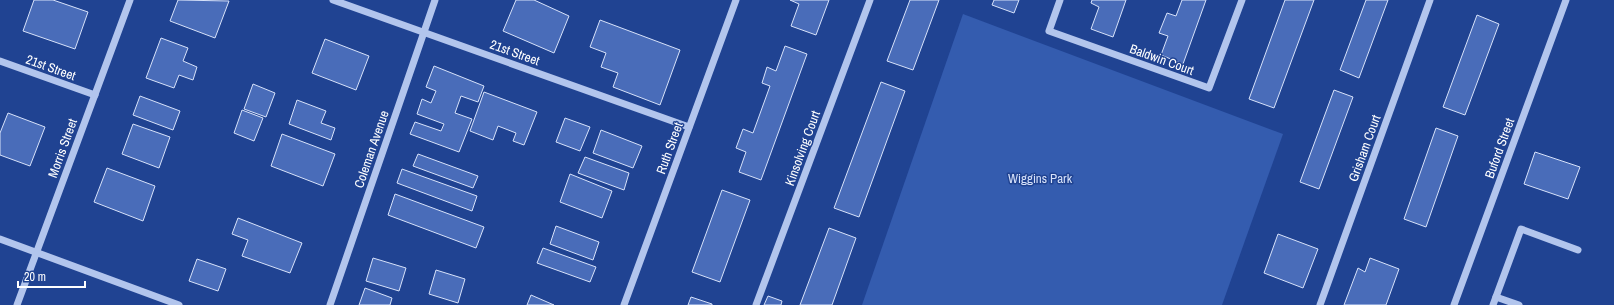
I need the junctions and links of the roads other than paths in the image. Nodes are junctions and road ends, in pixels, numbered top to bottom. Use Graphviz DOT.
graph roads {
  1 [pos="130,0"];
  2 [pos="332,0"];
  3 [pos="435,0"];
  4 [pos="736,0"];
  5 [pos="870,0"];
  6 [pos="1060,0"];
  7 [pos="1242,0"];
  8 [pos="1430,0"];
  9 [pos="1566,0"];
  10 [pos="423,31"];
  11 [pos="0,61"];
  12 [pos="95,95"];
  13 [pos="689,128"];
  14 [pos="0,239"];
  15 [pos="1578,250"];
  16 [pos="37,253"];
  17 [pos="1496,297"];
  18 [pos="17,305"];
  19 [pos="179,305"];
  20 [pos="330,305"];
  21 [pos="624,305"];
  22 [pos="756,305"];
  23 [pos="1320,305"];
  24 [pos="1454,305"];
  25 [pos="1493,305"];
  26 [pos="1519,305"];
  1 -- 12 [label="street, Morris Street"];
  2 -- 10 [label="street, 21st Street"];
  3 -- 10 [label="street, Coleman Avenue"];
  4 -- 13 [label="street, Ruth Street"];
  5 -- 22 [label="street, Kinsolving Court"];
  6 -- 7 [label="street, Baldwin Court"];
  8 -- 23 [label="street, Grisham Court"];
  9 -- 24 [label="street, Buford Street"];
  10 -- 13 [label="street, 21st Street"];
  10 -- 20 [label="street, Coleman Avenue"];
  11 -- 12 [label="street, 21st Street"];
  12 -- 16 [label="street, Morris Street"];
  13 -- 21 [label="street, Ruth Street"];
  14 -- 16 [label="street"];
  15 -- 17 [label="street"];
  16 -- 18 [label="street, Morris Street"];
  16 -- 19 [label="street"];
  17 -- 25 [label="street"];
  17 -- 26 [label="street"];
}
